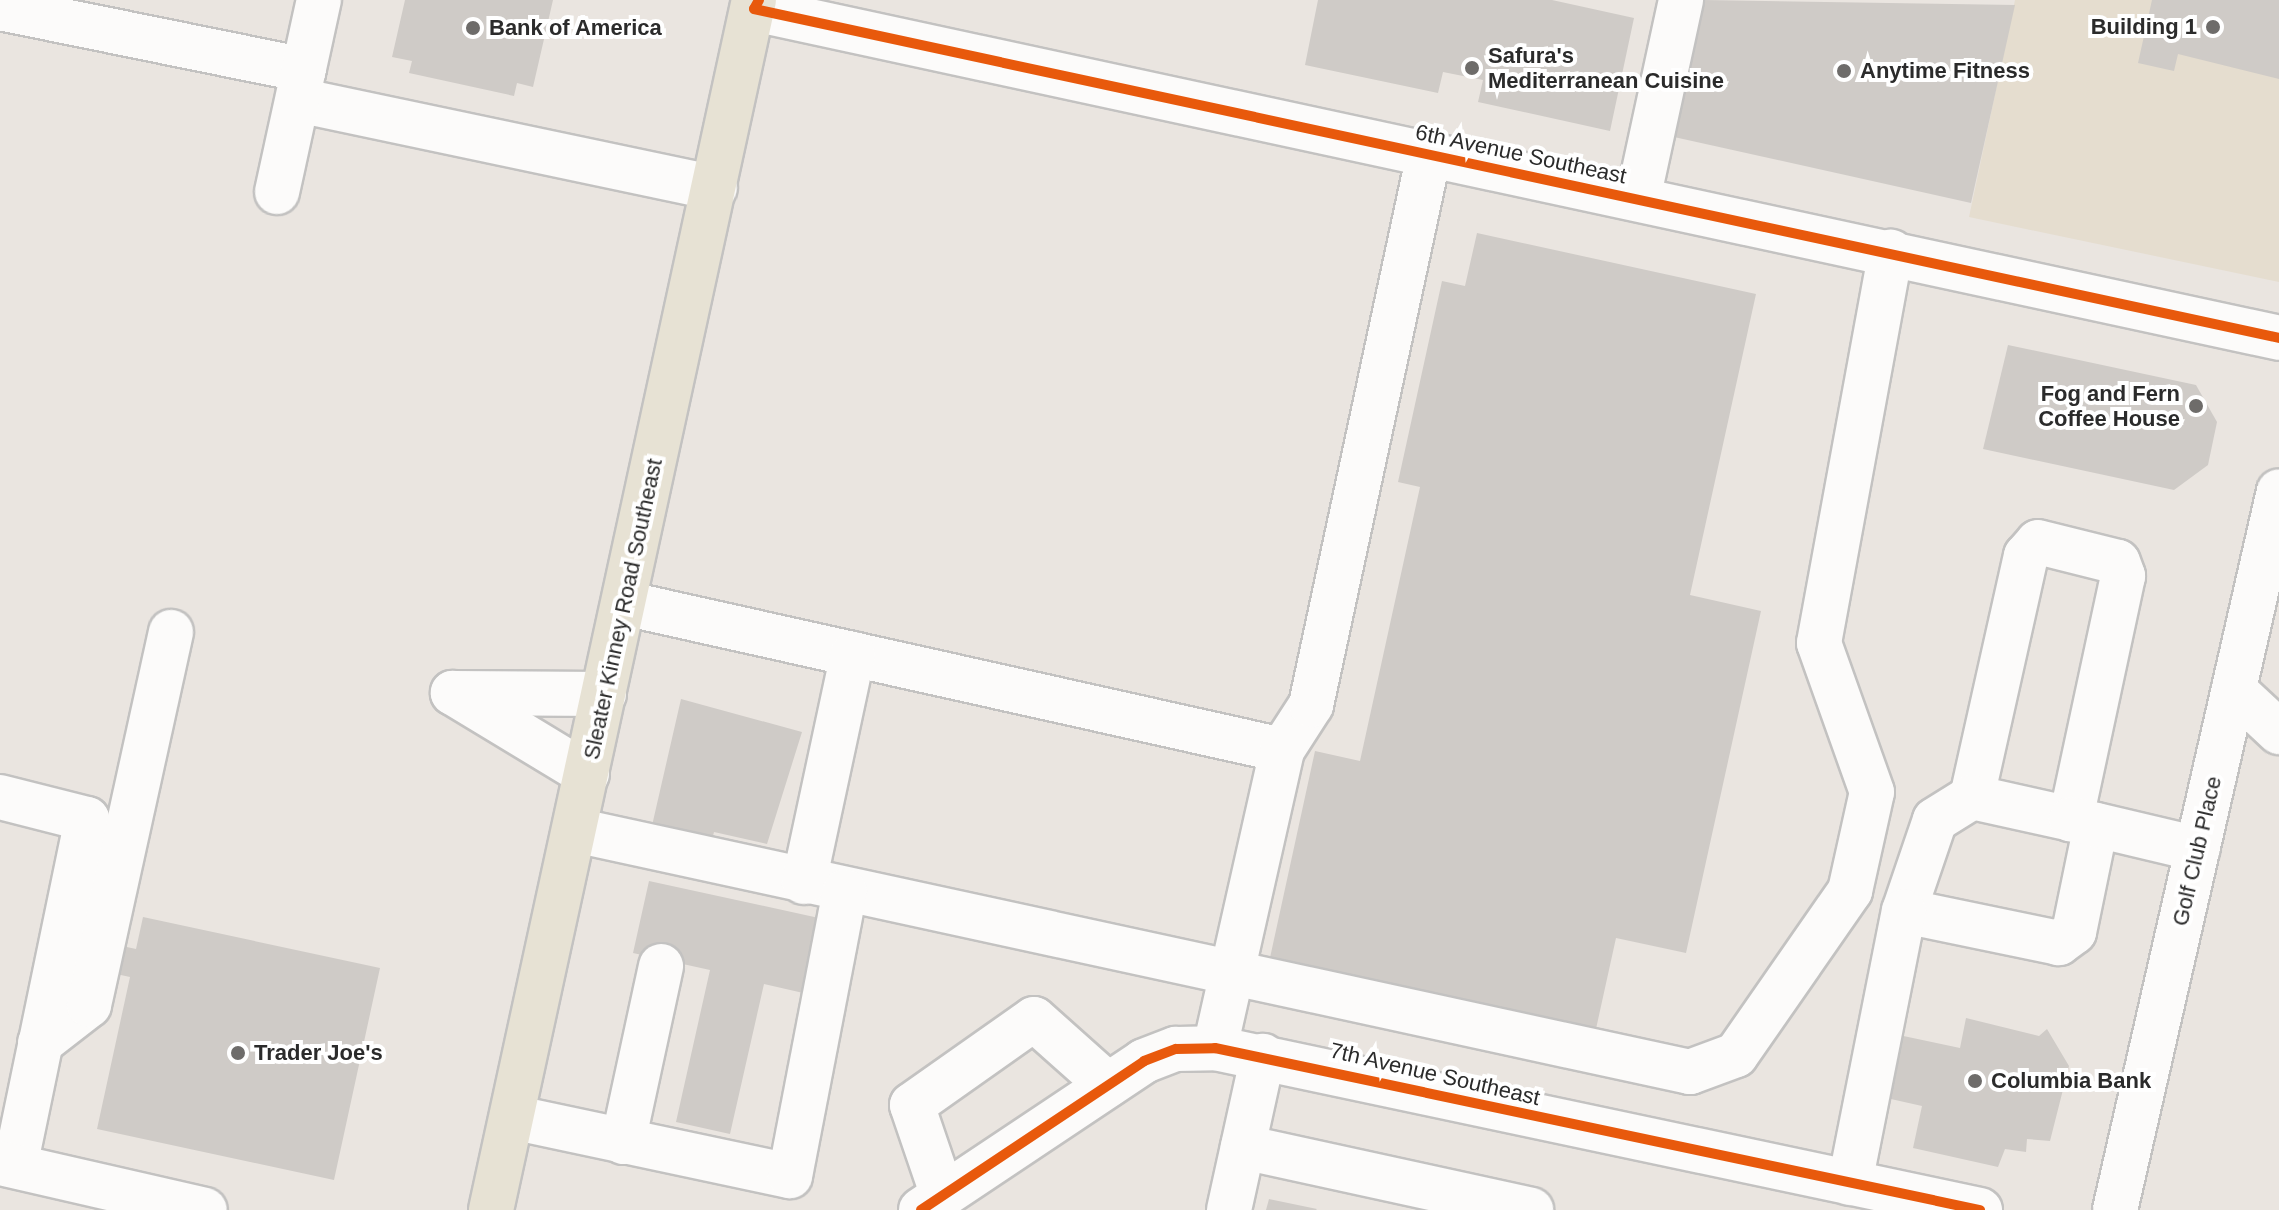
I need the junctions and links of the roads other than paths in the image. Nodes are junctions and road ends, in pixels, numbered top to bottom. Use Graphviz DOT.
graph roads {
  1 [pos="319,0"];
  2 [pos="1681,0"];
  3 [pos="756,3"];
  4 [pos="0,8"];
  5 [pos="301,85"];
  6 [pos="1429,154"];
  7 [pos="715,188"];
  8 [pos="277,192"];
  9 [pos="1638,199"];
  10 [pos="1891,252"];
  11 [pos="2279,338"];
  12 [pos="2279,491"];
  13 [pos="2269,585"];
  14 [pos="624,603"];
  15 [pos="171,632"];
  16 [pos="853,654"];
  17 [pos="2234,690"];
  18 [pos="604,694"];
  19 [pos="2279,732"];
  20 [pos="1282,750"];
  21 [pos="587,774"];
  22 [pos="0,797"];
  23 [pos="1972,797"];
  24 [pos="2083,822"];
  25 [pos="575,830"];
  26 [pos="2198,849"];
  27 [pos="825,886"];
  28 [pos="1904,911"];
  29 [pos="661,966"];
  30 [pos="1231,977"];
  31 [pos="40,1043"];
  32 [pos="1215,1048"];
  33 [pos="1263,1056"];
  34 [pos="1108,1085"];
  35 [pos="512,1117"];
  36 [pos="623,1142"];
  37 [pos="1243,1147"];
  38 [pos="8,1164"];
  39 [pos="1850,1183"];
  40 [pos="932,1203"];
  41 [pos="205,1210"];
  42 [pos="491,1210"];
  43 [pos="1229,1210"];
  44 [pos="1531,1210"];
  45 [pos="1980,1210"];
  46 [pos="2115,1210"];
  1 -- 5 [label="street"];
  2 -- 9 [label="street"];
  3 -- 6 [label="street, 6th Avenue Southeast"];
  3 -- 7 [label="main road, Sleater Kinney Road Southeast"];
  4 -- 5 [label="street"];
  5 -- 7 [label="street"];
  5 -- 8 [label="street"];
  6 -- 9 [label="street, 6th Avenue Southeast"];
  6 -- 20 [label="street"];
  7 -- 14 [label="main road, Sleater Kinney Road Southeast"];
  9 -- 10 [label="street, 6th Avenue Southeast"];
  10 -- 11 [label="street, 6th Avenue Southeast"];
  10 -- 30 [label="street"];
  12 -- 13 [label="street, Golf Club Place"];
  13 -- 17 [label="street, Golf Club Place"];
  14 -- 16 [label="street"];
  14 -- 18 [label="main road, Sleater Kinney Road Southeast"];
  15 -- 31 [label="street"];
  16 -- 20 [label="street"];
  16 -- 27 [label="street"];
  17 -- 19 [label="street"];
  17 -- 26 [label="street, Golf Club Place"];
  18 -- 21 [label="main road, Sleater Kinney Road Southeast"];
  18 -- 21 [label="street"];
  20 -- 30 [label="street"];
  21 -- 25 [label="main road, Sleater Kinney Road Southeast"];
  22 -- 31 [label="street"];
  23 -- 24 [label="street"];
  23 -- 24 [label="street"];
  23 -- 28 [label="street"];
  24 -- 26 [label="street"];
  24 -- 28 [label="street"];
  25 -- 27 [label="street"];
  25 -- 35 [label="main road, Sleater Kinney Road Southeast"];
  26 -- 46 [label="street, Golf Club Place"];
  27 -- 30 [label="street"];
  27 -- 36 [label="street"];
  28 -- 39 [label="street"];
  29 -- 36 [label="street"];
  30 -- 32 [label="street"];
  31 -- 38 [label="street"];
  32 -- 33 [label="street, 7th Avenue Southeast"];
  32 -- 34 [label="street, 7th Avenue Southeast"];
  33 -- 37 [label="street"];
  33 -- 39 [label="street, 7th Avenue Southeast"];
  34 -- 40 [label="street, 7th Avenue Southeast"];
  34 -- 40 [label="street"];
  35 -- 36 [label="street"];
  35 -- 42 [label="main road, Sleater Kinney Road Southeast"];
  37 -- 43 [label="street"];
  37 -- 44 [label="street"];
  38 -- 41 [label="street"];
  39 -- 45 [label="street, 7th Avenue Southeast"];
}
